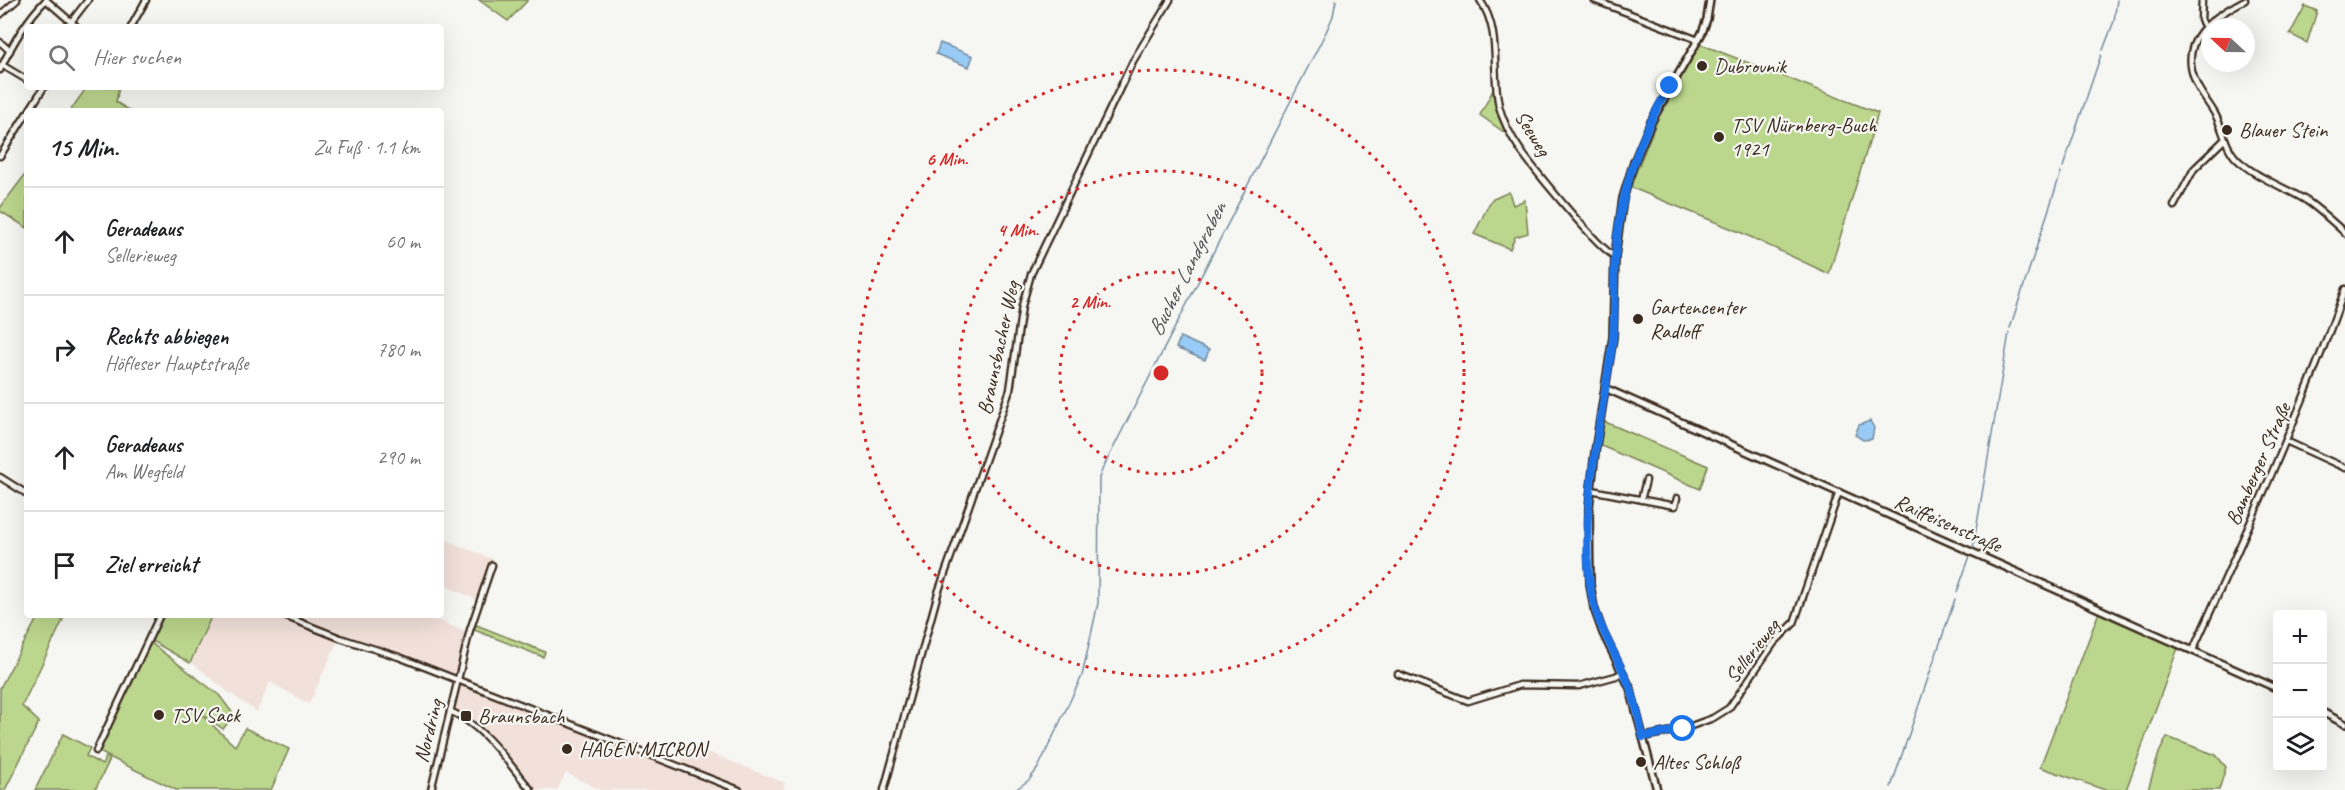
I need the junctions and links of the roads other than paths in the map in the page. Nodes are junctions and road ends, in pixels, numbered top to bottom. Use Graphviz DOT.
graph roads {
  1 [pos="17,0"];
  2 [pos="46,0"];
  3 [pos="88,0"];
  4 [pos="1170,0"];
  5 [pos="1480,0"];
  6 [pos="1594,0"];
  7 [pos="1710,0"];
  8 [pos="2202,0"];
  9 [pos="2245,0"];
  10 [pos="148,1"];
  11 [pos="0,15"];
  12 [pos="2215,18"];
  13 [pos="2201,21"];
  14 [pos="71,22"];
  15 [pos="26,24"];
  16 [pos="73,24"];
  17 [pos="133,24"];
  18 [pos="24,28"];
  19 [pos="2201,34"];
  20 [pos="1698,40"];
  21 [pos="0,42"];
  22 [pos="10,51"];
  23 [pos="1,68"];
  24 [pos="24,79"];
  25 [pos="40,90"];
  26 [pos="30,108"];
  27 [pos="24,118"];
  28 [pos="2225,139"];
  29 [pos="1,153"];
  30 [pos="2174,206"];
  31 [pos="2345,233"];
  32 [pos="1615,256"];
  33 [pos="2345,289"];
  34 [pos="1605,388"];
  35 [pos="2286,441"];
  36 [pos="2345,468"];
  37 [pos="0,477"];
  38 [pos="1646,480"];
  39 [pos="1591,490"];
  40 [pos="24,492"];
  41 [pos="1839,492"];
  42 [pos="1677,498"];
  43 [pos="1641,500"];
  44 [pos="492,565"];
  45 [pos="159,618"];
  46 [pos="290,618"];
  47 [pos="2193,650"];
  48 [pos="1623,672"];
  49 [pos="1398,674"];
  50 [pos="457,680"];
  51 [pos="2273,687"];
  52 [pos="450,711"];
  53 [pos="2327,715"];
  54 [pos="2345,724"];
  55 [pos="1643,737"];
  56 [pos="96,751"];
  57 [pos="431,790"];
  58 [pos="531,790"];
  59 [pos="740,790"];
  60 [pos="884,790"];
  61 [pos="1657,790"];
  1 -- 11 [label="street"];
  2 -- 14 [label="street"];
  2 -- 15 [label="street"];
  3 -- 14 [label="street"];
  4 -- 60 [label="street, Braunsbacher Weg"];
  5 -- 32 [label="street, Seeweg"];
  6 -- 20 [label="street"];
  7 -- 20 [label="street"];
  8 -- 13 [label="street"];
  9 -- 12 [label="street"];
  10 -- 17 [label="street"];
  14 -- 16 [label="street"];
  18 -- 22 [label="street"];
  19 -- 28 [label="street"];
  20 -- 32 [label="street"];
  21 -- 22 [label="street"];
  22 -- 23 [label="street"];
  23 -- 24 [label="street"];
  25 -- 26 [label="street"];
  27 -- 29 [label="street"];
  28 -- 30 [label="street"];
  28 -- 31 [label="street"];
  32 -- 34 [label="street"];
  33 -- 35 [label="street, Bamberger Straße"];
  34 -- 39 [label="street"];
  34 -- 41 [label="street, Raiffeisenstraße"];
  35 -- 36 [label="street"];
  35 -- 47 [label="street, Bamberger Straße"];
  37 -- 40 [label="street"];
  38 -- 43 [label="street"];
  39 -- 43 [label="street"];
  39 -- 48 [label="street"];
  41 -- 47 [label="street, Raiffeisenstraße"];
  41 -- 55 [label="street, Sellerieweg"];
  42 -- 43 [label="street"];
  44 -- 50 [label="street, Nordring"];
  45 -- 56 [label="street"];
  46 -- 50 [label="street"];
  47 -- 51 [label="street, Raiffeisenstraße"];
  48 -- 49 [label="street"];
  48 -- 55 [label="street"];
  50 -- 52 [label="street, Nordring"];
  50 -- 59 [label="street"];
  52 -- 57 [label="street, Nordring"];
  52 -- 58 [label="street"];
  53 -- 54 [label="street"];
  55 -- 61 [label="street"];
}
